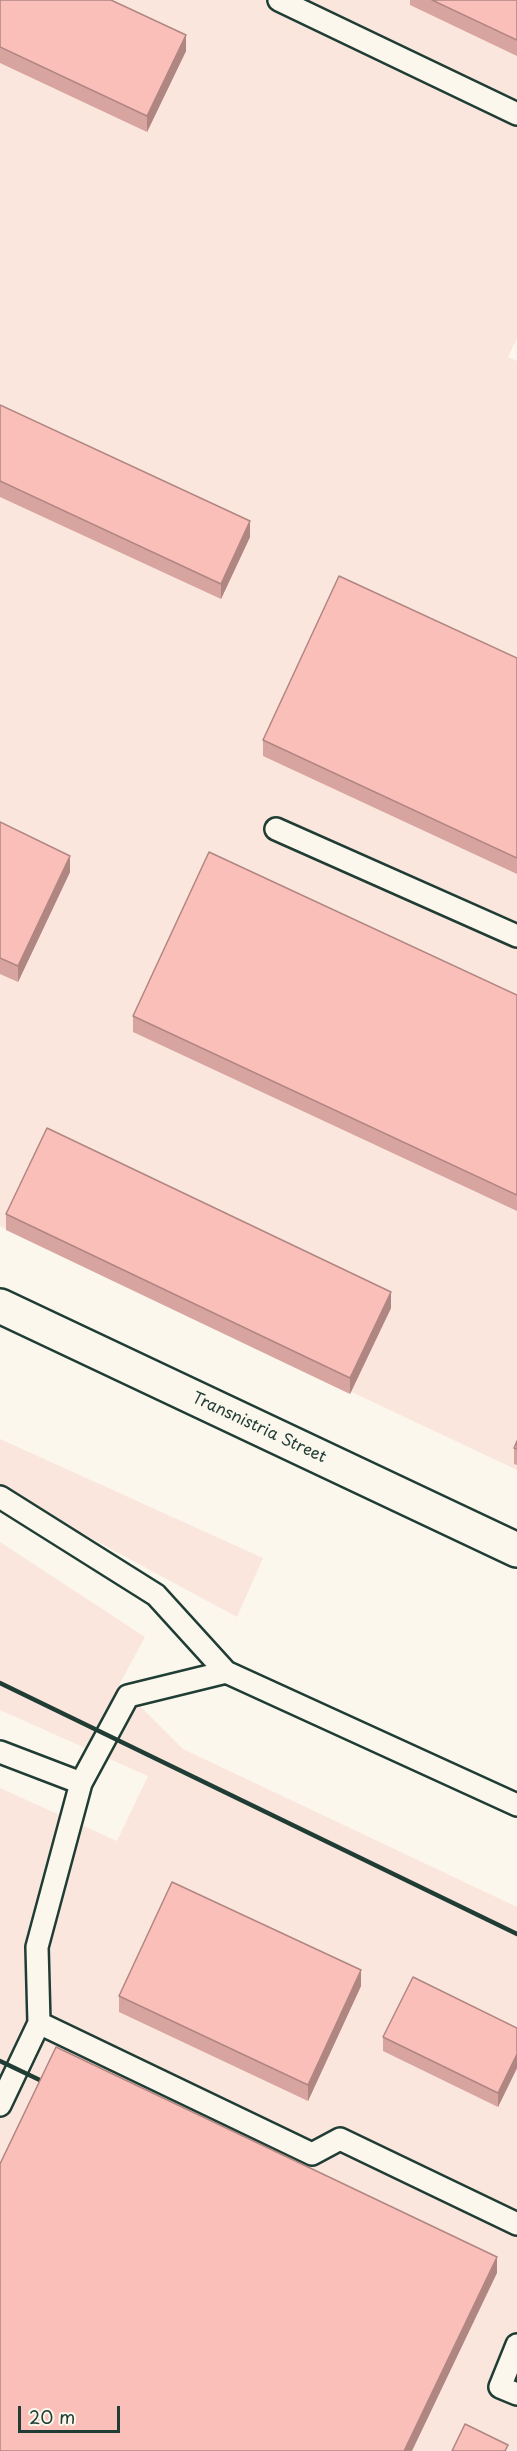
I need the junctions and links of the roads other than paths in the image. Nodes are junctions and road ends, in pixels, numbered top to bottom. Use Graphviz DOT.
graph roads {
  1 [pos="279,0"];
  2 [pos="517,114"];
  3 [pos="276,829"];
  4 [pos="517,936"];
  5 [pos="0,1306"];
  6 [pos="0,1497"];
  7 [pos="517,1550"];
  8 [pos="226,1672"];
  9 [pos="0,1752"];
  10 [pos="81,1783"];
  11 [pos="517,1805"];
  12 [pos="39,2023"];
  13 [pos="0,2105"];
  14 [pos="517,2224"];
  15 [pos="517,2345"];
  16 [pos="517,2394"];
  1 -- 2 [label="lane"];
  3 -- 4 [label="lane"];
  5 -- 7 [label="street, Transnistria Street"];
  6 -- 8 [label="lane"];
  8 -- 10 [label="lane"];
  8 -- 11 [label="lane"];
  9 -- 10 [label="lane"];
  10 -- 12 [label="lane"];
  12 -- 13 [label="lane"];
  12 -- 14 [label="lane"];
  15 -- 16 [label="lane"];
}
